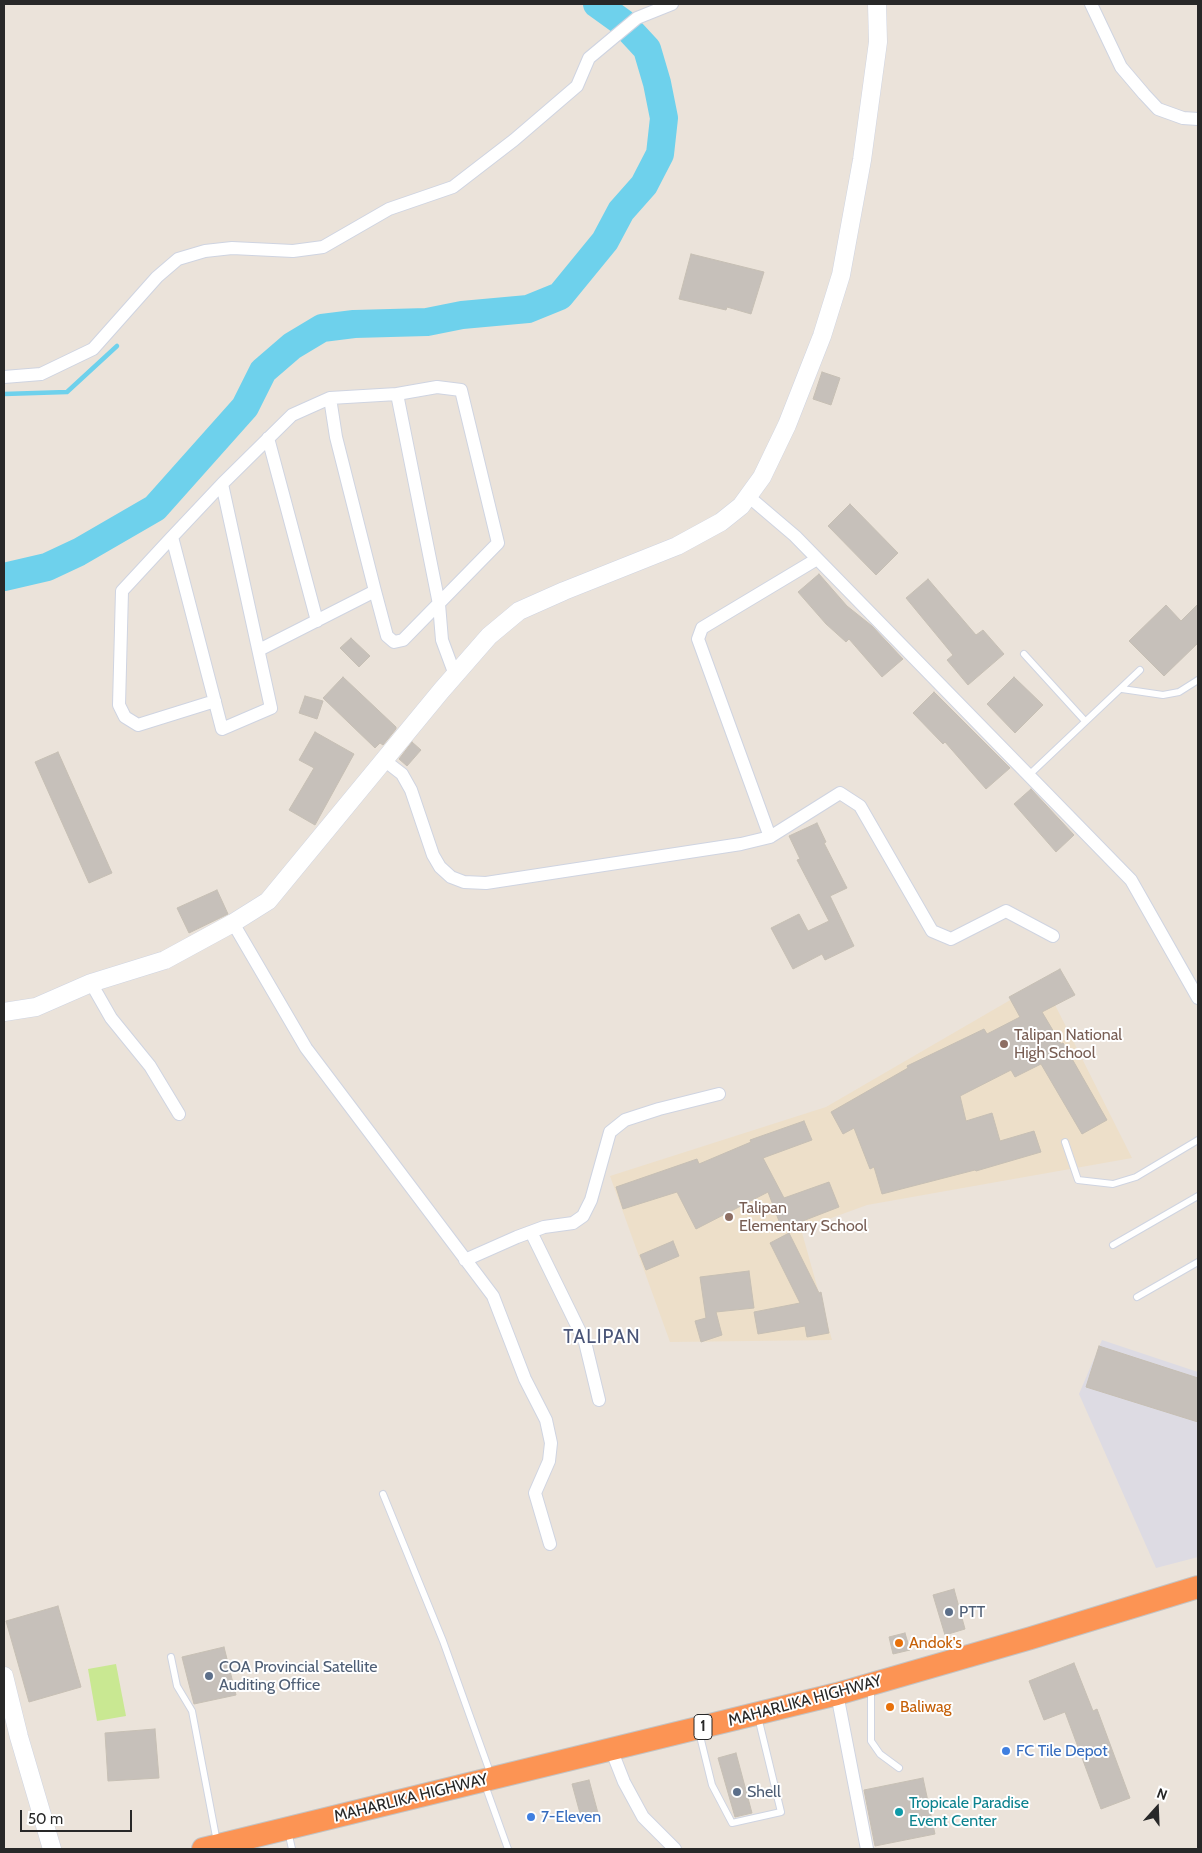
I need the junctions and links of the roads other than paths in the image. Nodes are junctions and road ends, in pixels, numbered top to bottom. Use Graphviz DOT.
graph roads {
  1 [pos="672,4"];
  2 [pos="877,4"];
  3 [pos="1091,4"];
  4 [pos="1198,119"];
  5 [pos="4,377"];
  6 [pos="397,394"];
  7 [pos="330,398"];
  8 [pos="268,438"];
  9 [pos="222,484"];
  10 [pos="748,496"];
  11 [pos="172,537"];
  12 [pos="818,559"];
  13 [pos="375,591"];
  14 [pos="439,604"];
  15 [pos="317,621"];
  16 [pos="258,650"];
  17 [pos="1024,654"];
  18 [pos="1140,670"];
  19 [pos="455,675"];
  20 [pos="1198,680"];
  21 [pos="1122,689"];
  22 [pos="215,702"];
  23 [pos="1085,721"];
  24 [pos="384,760"];
  25 [pos="1029,775"];
  26 [pos="770,837"];
  27 [pos="233,923"];
  28 [pos="1053,936"];
  29 [pos="91,983"];
  30 [pos="1198,998"];
  31 [pos="4,1012"];
  32 [pos="719,1094"];
  33 [pos="179,1114"];
  34 [pos="1198,1140"];
  35 [pos="1065,1142"];
  36 [pos="1198,1196"];
  37 [pos="532,1232"];
  38 [pos="1113,1245"];
  39 [pos="465,1260"];
  40 [pos="1198,1262"];
  41 [pos="1137,1297"];
  42 [pos="599,1400"];
  43 [pos="383,1494"];
  44 [pos="550,1544"];
  45 [pos="1198,1588"];
  46 [pos="171,1657"];
  47 [pos="4,1676"];
  48 [pos="871,1684"];
  49 [pos="837,1694"];
  50 [pos="757,1714"];
  51 [pos="698,1728"];
  52 [pos="611,1749"];
  53 [pos="899,1768"];
  54 [pos="488,1779"];
  55 [pos="288,1828"];
  56 [pos="210,1847"];
  57 [pos="52,1849"];
  58 [pos="292,1849"];
  59 [pos="508,1849"];
  60 [pos="675,1849"];
  61 [pos="868,1849"];
  1 -- 5 [label="street"];
  2 -- 10 [label="street"];
  3 -- 4 [label="street"];
  6 -- 7 [label="street"];
  6 -- 14 [label="street"];
  6 -- 14 [label="street"];
  7 -- 8 [label="street"];
  7 -- 13 [label="street"];
  8 -- 9 [label="street"];
  8 -- 15 [label="street"];
  9 -- 11 [label="street"];
  9 -- 16 [label="street"];
  10 -- 12 [label="street"];
  10 -- 19 [label="street"];
  11 -- 22 [label="street"];
  11 -- 22 [label="street"];
  12 -- 25 [label="street"];
  12 -- 26 [label="street"];
  13 -- 14 [label="street"];
  13 -- 15 [label="street"];
  14 -- 19 [label="street"];
  15 -- 16 [label="street"];
  16 -- 22 [label="street"];
  17 -- 23 [label="lane"];
  18 -- 21 [label="lane"];
  19 -- 24 [label="street"];
  20 -- 21 [label="lane"];
  21 -- 23 [label="lane"];
  23 -- 25 [label="lane"];
  24 -- 26 [label="street"];
  24 -- 27 [label="street"];
  25 -- 30 [label="street"];
  26 -- 28 [label="street"];
  27 -- 29 [label="street"];
  27 -- 39 [label="street"];
  29 -- 31 [label="street"];
  29 -- 33 [label="street"];
  32 -- 37 [label="street"];
  34 -- 35 [label="lane"];
  36 -- 38 [label="lane"];
  37 -- 39 [label="street"];
  37 -- 42 [label="street"];
  39 -- 44 [label="street"];
  40 -- 41 [label="lane"];
  43 -- 54 [label="lane"];
  45 -- 48 [label="highway, MAHARLIKA HIGHWAY / 1"];
  46 -- 56 [label="lane"];
  47 -- 57 [label="street"];
  48 -- 49 [label="highway, MAHARLIKA HIGHWAY / 1"];
  48 -- 53 [label="lane"];
  49 -- 50 [label="highway, MAHARLIKA HIGHWAY / 1"];
  49 -- 61 [label="street"];
  50 -- 51 [label="highway, MAHARLIKA HIGHWAY / 1"];
  50 -- 51 [label="lane"];
  51 -- 52 [label="highway, MAHARLIKA HIGHWAY / 1"];
  52 -- 54 [label="highway, MAHARLIKA HIGHWAY / 1"];
  52 -- 60 [label="street"];
  54 -- 55 [label="highway, MAHARLIKA HIGHWAY / 1"];
  54 -- 59 [label="lane"];
  55 -- 56 [label="highway, MAHARLIKA HIGHWAY / 1"];
  55 -- 58 [label="lane"];
}
